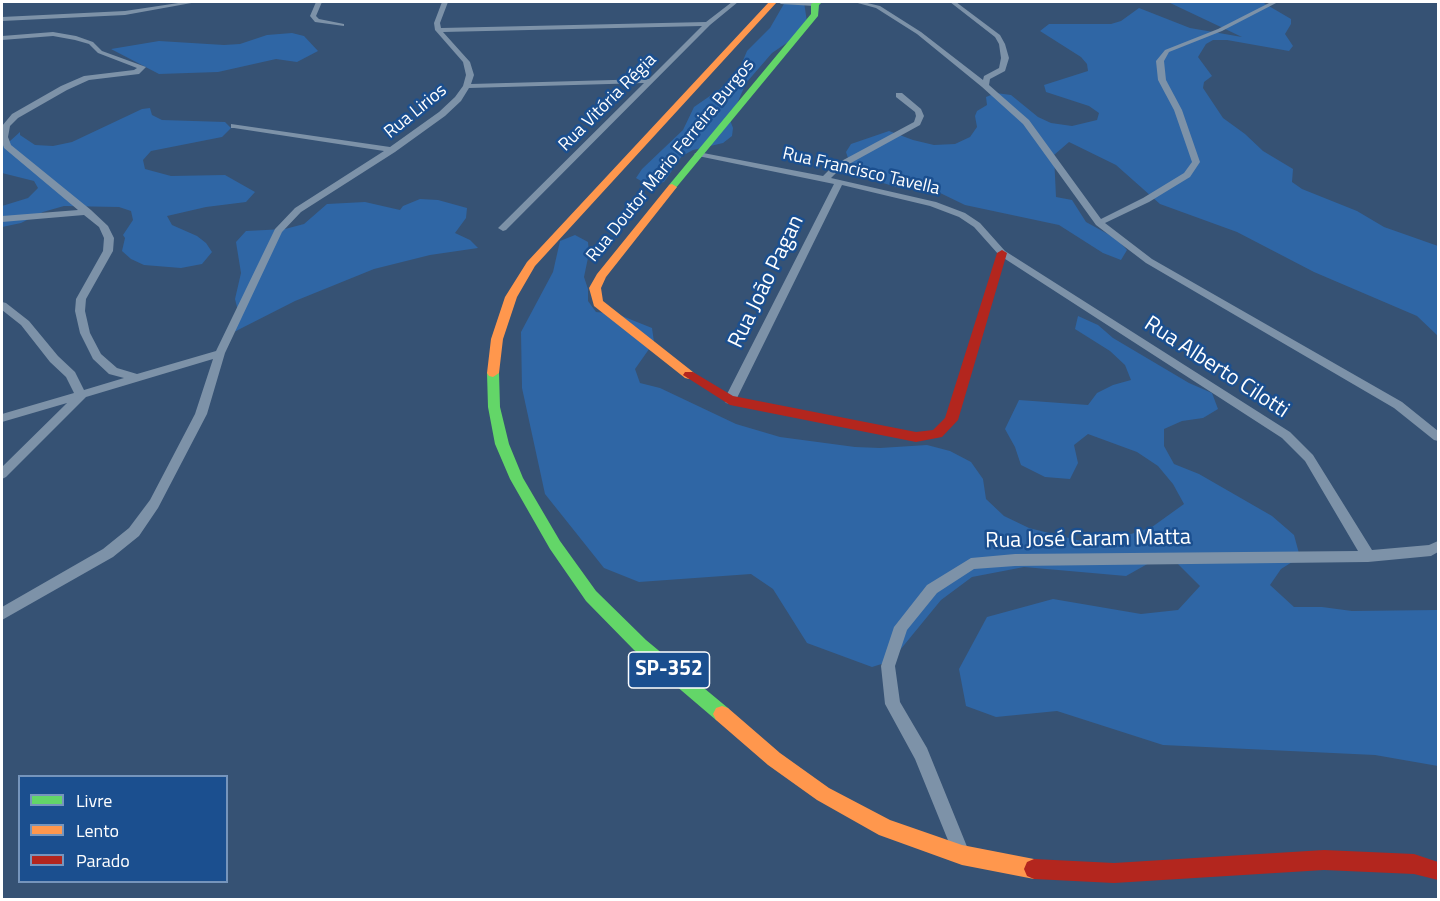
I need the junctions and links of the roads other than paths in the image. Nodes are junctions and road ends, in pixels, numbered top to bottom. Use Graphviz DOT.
graph roads {
  1 [pos="194,2"];
  2 [pos="318,2"];
  3 [pos="445,2"];
  4 [pos="735,2"];
  5 [pos="773,2"];
  6 [pos="780,2"];
  7 [pos="857,2"];
  8 [pos="952,2"];
  9 [pos="1275,2"];
  10 [pos="816,3"];
  11 [pos="2,19"];
  12 [pos="708,24"];
  13 [pos="342,25"];
  14 [pos="438,30"];
  15 [pos="2,38"];
  16 [pos="958,64"];
  17 [pos="1002,69"];
  18 [pos="650,81"];
  19 [pos="985,85"];
  20 [pos="467,86"];
  21 [pos="899,95"];
  22 [pos="234,126"];
  23 [pos="392,150"];
  24 [pos="698,154"];
  25 [pos="825,179"];
  26 [pos="839,182"];
  27 [pos="88,212"];
  28 [pos="2,219"];
  29 [pos="1099,223"];
  30 [pos="503,228"];
  31 [pos="1002,253"];
  32 [pos="2,305"];
  33 [pos="220,353"];
  34 [pos="139,378"];
  35 [pos="81,396"];
  36 [pos="730,400"];
  37 [pos="2,418"];
  38 [pos="1437,433"];
  39 [pos="2,474"];
  40 [pos="1436,550"];
  41 [pos="1368,556"];
  42 [pos="2,614"];
  43 [pos="962,855"];
  44 [pos="1438,871"];
  1 -- 11 [label="street"];
  2 -- 13 [label="street"];
  3 -- 14 [label="street"];
  4 -- 12 [label="street, Rua Vitória Régia"];
  5 -- 43 [label="main road, SP-352"];
  6 -- 10 [label="street"];
  7 -- 16 [label="street"];
  8 -- 17 [label="street"];
  9 -- 29 [label="street"];
  10 -- 24 [label="main road, Rua Doutor Mario Ferreira Burgos"];
  12 -- 14 [label="street"];
  12 -- 18 [label="street, Rua Vitória Régia"];
  14 -- 20 [label="street, Rua Lirios"];
  15 -- 27 [label="street"];
  16 -- 17 [label="street"];
  16 -- 19 [label="street"];
  17 -- 19 [label="street"];
  18 -- 20 [label="street"];
  18 -- 30 [label="street, Rua Vitória Régia"];
  19 -- 29 [label="street"];
  20 -- 23 [label="street, Rua Lirios"];
  21 -- 25 [label="street"];
  22 -- 23 [label="street"];
  23 -- 33 [label="street, Rua Lirios"];
  24 -- 25 [label="street, Rua Francisco Tavella"];
  24 -- 36 [label="main road, Rua Doutor Mario Ferreira Burgos"];
  25 -- 26 [label="street, Rua Francisco Tavella"];
  26 -- 31 [label="street, Rua Francisco Tavella"];
  26 -- 36 [label="street, Rua João Pagan"];
  27 -- 28 [label="street"];
  27 -- 34 [label="street"];
  29 -- 38 [label="street"];
  31 -- 36 [label="main road, Rua Doutor Mario Ferreira Burgos"];
  31 -- 41 [label="street, Rua Alberto Cilotti"];
  32 -- 35 [label="street"];
  33 -- 34 [label="street"];
  33 -- 42 [label="street, Rua Lirios"];
  34 -- 35 [label="street"];
  35 -- 37 [label="street"];
  35 -- 39 [label="street"];
  40 -- 41 [label="street, Rua José Caram Matta"];
  41 -- 43 [label="street, Rua José Caram Matta"];
  43 -- 44 [label="main road, SP-352"];
}
